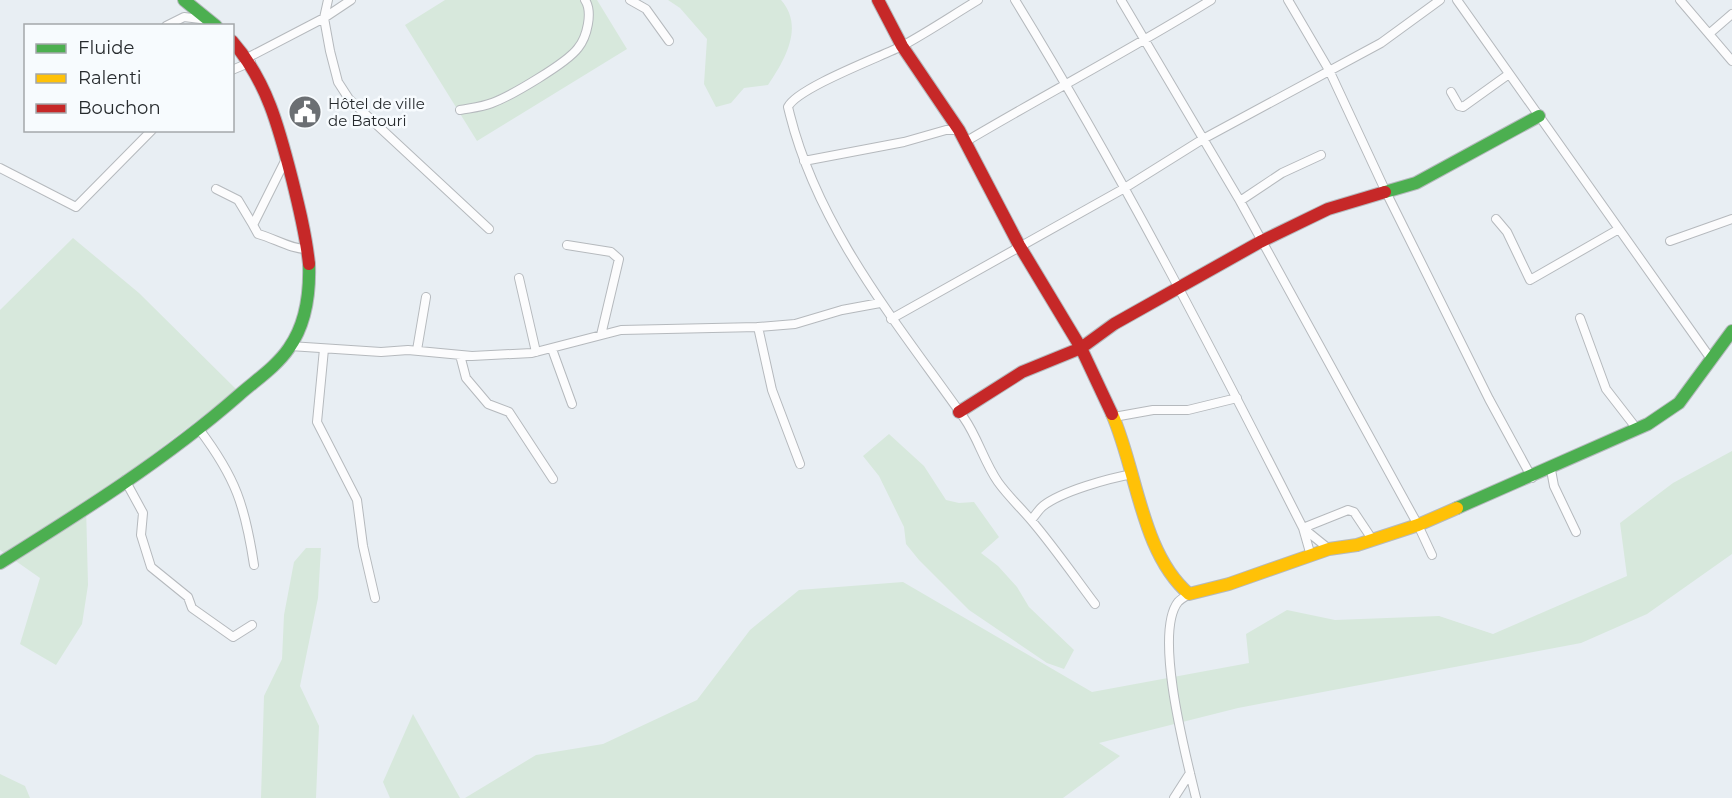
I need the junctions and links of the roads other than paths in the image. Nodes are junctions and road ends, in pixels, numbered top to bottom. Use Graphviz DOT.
graph roads {
  1 [pos="184,0"];
  2 [pos="328,0"];
  3 [pos="351,0"];
  4 [pos="585,0"];
  5 [pos="630,0"];
  6 [pos="878,0"];
  7 [pos="978,0"];
  8 [pos="1015,0"];
  9 [pos="1121,0"];
  10 [pos="1211,0"];
  11 [pos="1288,0"];
  12 [pos="1440,0"];
  13 [pos="1457,0"];
  14 [pos="1680,0"];
  15 [pos="1732,14"];
  16 [pos="324,18"];
  17 [pos="213,23"];
  18 [pos="170,24"];
  19 [pos="1710,33"];
  20 [pos="1147,40"];
  21 [pos="669,41"];
  22 [pos="234,43"];
  23 [pos="902,46"];
  24 [pos="250,59"];
  25 [pos="1732,61"];
  26 [pos="234,69"];
  27 [pos="1329,70"];
  28 [pos="1509,74"];
  29 [pos="1066,82"];
  30 [pos="1451,92"];
  31 [pos="460,110"];
  32 [pos="1539,116"];
  33 [pos="959,130"];
  34 [pos="150,132"];
  35 [pos="1203,139"];
  36 [pos="964,142"];
  37 [pos="1321,155"];
  38 [pos="287,157"];
  39 [pos="804,161"];
  40 [pos="0,168"];
  41 [pos="216,189"];
  42 [pos="1124,189"];
  43 [pos="1385,190"];
  44 [pos="1240,201"];
  45 [pos="1496,219"];
  46 [pos="1732,219"];
  47 [pos="253,225"];
  48 [pos="489,229"];
  49 [pos="1619,230"];
  50 [pos="1670,241"];
  51 [pos="1260,242"];
  52 [pos="567,245"];
  53 [pos="1019,245"];
  54 [pos="308,249"];
  55 [pos="519,278"];
  56 [pos="1178,287"];
  57 [pos="426,297"];
  58 [pos="880,303"];
  59 [pos="1580,318"];
  60 [pos="891,319"];
  61 [pos="758,327"];
  62 [pos="1732,331"];
  63 [pos="601,335"];
  64 [pos="291,346"];
  65 [pos="1081,348"];
  66 [pos="324,349"];
  67 [pos="552,349"];
  68 [pos="417,350"];
  69 [pos="536,352"];
  70 [pos="460,355"];
  71 [pos="1711,359"];
  72 [pos="1237,398"];
  73 [pos="572,404"];
  74 [pos="959,412"];
  75 [pos="1114,417"];
  76 [pos="199,429"];
  77 [pos="1637,429"];
  78 [pos="800,465"];
  79 [pos="1551,470"];
  80 [pos="1133,474"];
  81 [pos="1532,478"];
  82 [pos="553,479"];
  83 [pos="125,480"];
  84 [pos="1031,520"];
  85 [pos="1418,525"];
  86 [pos="1303,528"];
  87 [pos="1576,532"];
  88 [pos="1372,539"];
  89 [pos="1329,549"];
  90 [pos="1432,555"];
  91 [pos="1311,556"];
  92 [pos="0,563"];
  93 [pos="254,565"];
  94 [pos="1189,594"];
  95 [pos="375,598"];
  96 [pos="1095,604"];
  97 [pos="252,625"];
  98 [pos="1190,773"];
  99 [pos="1174,798"];
  100 [pos="1196,798"];
  1 -- 17 [label="street"];
  2 -- 16 [label="street"];
  3 -- 16 [label="street"];
  4 -- 31 [label="street"];
  5 -- 21 [label="street"];
  6 -- 23 [label="street"];
  7 -- 23 [label="street"];
  8 -- 29 [label="street"];
  9 -- 20 [label="street"];
  10 -- 20 [label="street"];
  11 -- 27 [label="street"];
  12 -- 27 [label="street"];
  13 -- 28 [label="street"];
  14 -- 19 [label="street"];
  15 -- 19 [label="street"];
  16 -- 24 [label="street"];
  16 -- 48 [label="street"];
  17 -- 18 [label="street"];
  19 -- 25 [label="street"];
  20 -- 29 [label="street"];
  20 -- 35 [label="street"];
  22 -- 24 [label="street"];
  23 -- 33 [label="street"];
  23 -- 39 [label="street"];
  24 -- 26 [label="street"];
  24 -- 38 [label="street"];
  27 -- 35 [label="street"];
  27 -- 43 [label="street"];
  28 -- 30 [label="street"];
  28 -- 32 [label="street"];
  29 -- 36 [label="street"];
  29 -- 42 [label="street"];
  32 -- 43 [label="street"];
  32 -- 49 [label="street"];
  33 -- 36 [label="street"];
  33 -- 39 [label="street"];
  34 -- 40 [label="street"];
  35 -- 42 [label="street"];
  35 -- 44 [label="street"];
  36 -- 53 [label="street"];
  37 -- 44 [label="street"];
  38 -- 47 [label="street"];
  38 -- 54 [label="street"];
  39 -- 58 [label="street"];
  41 -- 47 [label="street"];
  42 -- 53 [label="street"];
  42 -- 56 [label="street"];
  43 -- 51 [label="street"];
  43 -- 81 [label="street"];
  44 -- 51 [label="street"];
  45 -- 49 [label="street"];
  46 -- 50 [label="street"];
  47 -- 54 [label="street"];
  49 -- 71 [label="street"];
  51 -- 56 [label="street"];
  51 -- 85 [label="street"];
  52 -- 63 [label="street"];
  53 -- 60 [label="street"];
  53 -- 65 [label="street"];
  54 -- 64 [label="street"];
  55 -- 69 [label="street"];
  56 -- 65 [label="street"];
  56 -- 72 [label="street"];
  57 -- 68 [label="street"];
  58 -- 60 [label="street"];
  58 -- 61 [label="street"];
  59 -- 77 [label="street"];
  60 -- 74 [label="street"];
  61 -- 63 [label="street"];
  61 -- 78 [label="street"];
  62 -- 71 [label="street"];
  63 -- 67 [label="street"];
  64 -- 66 [label="street"];
  64 -- 76 [label="street"];
  65 -- 74 [label="street"];
  65 -- 75 [label="street"];
  66 -- 68 [label="street"];
  66 -- 95 [label="street"];
  67 -- 69 [label="street"];
  67 -- 73 [label="street"];
  68 -- 70 [label="street"];
  69 -- 70 [label="street"];
  70 -- 82 [label="street"];
  71 -- 77 [label="street"];
  72 -- 75 [label="street"];
  72 -- 86 [label="street"];
  74 -- 84 [label="street"];
  75 -- 80 [label="street"];
  76 -- 83 [label="street"];
  76 -- 93 [label="street"];
  77 -- 79 [label="street"];
  79 -- 81 [label="street"];
  79 -- 87 [label="street"];
  80 -- 84 [label="street"];
  80 -- 94 [label="street"];
  81 -- 85 [label="street"];
  83 -- 92 [label="street"];
  83 -- 97 [label="street"];
  84 -- 96 [label="street"];
  85 -- 88 [label="street"];
  85 -- 90 [label="street"];
  86 -- 88 [label="street"];
  86 -- 89 [label="street"];
  86 -- 91 [label="street"];
  88 -- 89 [label="street"];
  89 -- 91 [label="street"];
  91 -- 94 [label="street"];
  94 -- 98 [label="street"];
  98 -- 99 [label="street"];
  98 -- 100 [label="street"];
}
